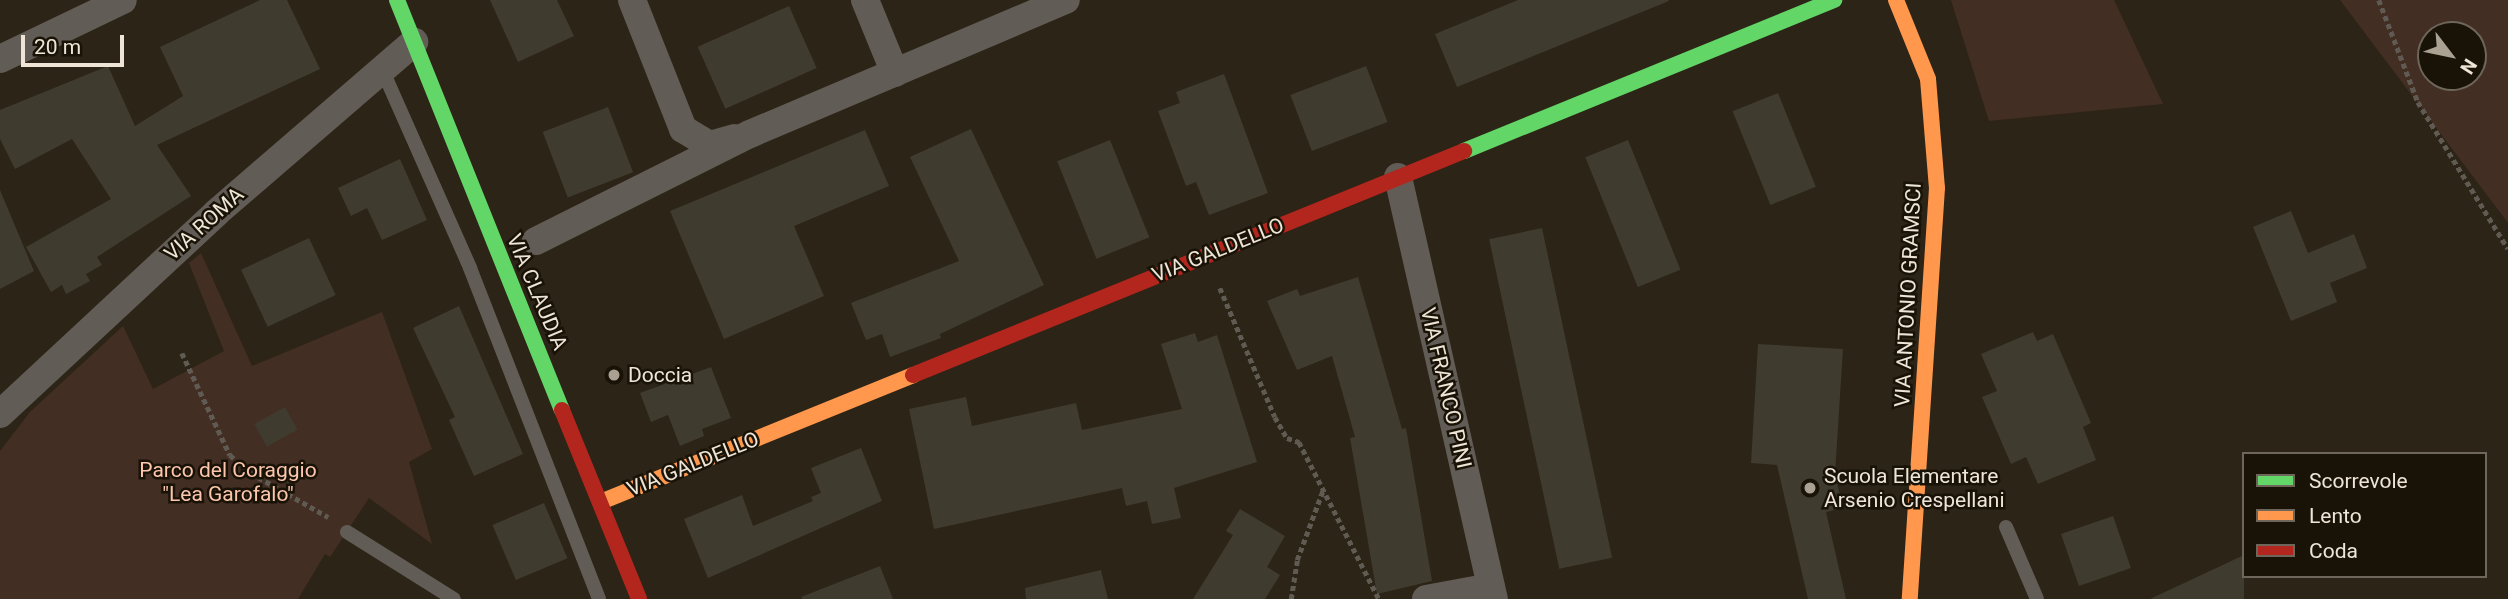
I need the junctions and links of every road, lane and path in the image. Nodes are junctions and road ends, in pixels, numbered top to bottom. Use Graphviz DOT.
graph roads {
  1 [pos="123,0"];
  2 [pos="397,0"];
  3 [pos="632,0"];
  4 [pos="865,0"];
  5 [pos="1066,0"];
  6 [pos="1834,0"];
  7 [pos="1896,0"];
  8 [pos="2379,0"];
  9 [pos="414,42"];
  10 [pos="0,59"];
  11 [pos="382,69"];
  12 [pos="895,73"];
  13 [pos="750,134"];
  14 [pos="1398,177"];
  15 [pos="536,241"];
  16 [pos="2508,249"];
  17 [pos="1206,255"];
  18 [pos="182,353"];
  19 [pos="0,414"];
  20 [pos="1323,490"];
  21 [pos="603,501"];
  22 [pos="2006,527"];
  23 [pos="347,532"];
  24 [pos="1492,593"];
  25 [pos="635,597"];
  26 [pos="454,599"];
  27 [pos="599,599"];
  28 [pos="1291,599"];
  29 [pos="1380,599"];
  30 [pos="1426,599"];
  31 [pos="1910,599"];
  32 [pos="2037,599"];
  1 -- 10 [label="street"];
  2 -- 9 [label="street, VIA CLAUDIA"];
  3 -- 13 [label="street"];
  4 -- 12 [label="street"];
  5 -- 12 [label="street"];
  6 -- 14 [label="street, VIA GALDELLO"];
  7 -- 31 [label="street, VIA ANTONIO GRAMSCI"];
  8 -- 16 [label="path"];
  9 -- 11 [label="street, VIA ROMA"];
  9 -- 21 [label="street, VIA CLAUDIA"];
  11 -- 19 [label="street, VIA ROMA"];
  11 -- 27 [label="lane"];
  12 -- 13 [label="street"];
  13 -- 15 [label="street"];
  14 -- 17 [label="street, VIA GALDELLO"];
  14 -- 24 [label="street, VIA FRANCO PINI"];
  17 -- 20 [label="path"];
  17 -- 21 [label="street, VIA GALDELLO"];
  18 -- 23 [label="path"];
  20 -- 28 [label="path"];
  20 -- 29 [label="path"];
  21 -- 25 [label="street, VIA CLAUDIA"];
  22 -- 32 [label="lane"];
  23 -- 26 [label="lane"];
  24 -- 30 [label="street"];
}
